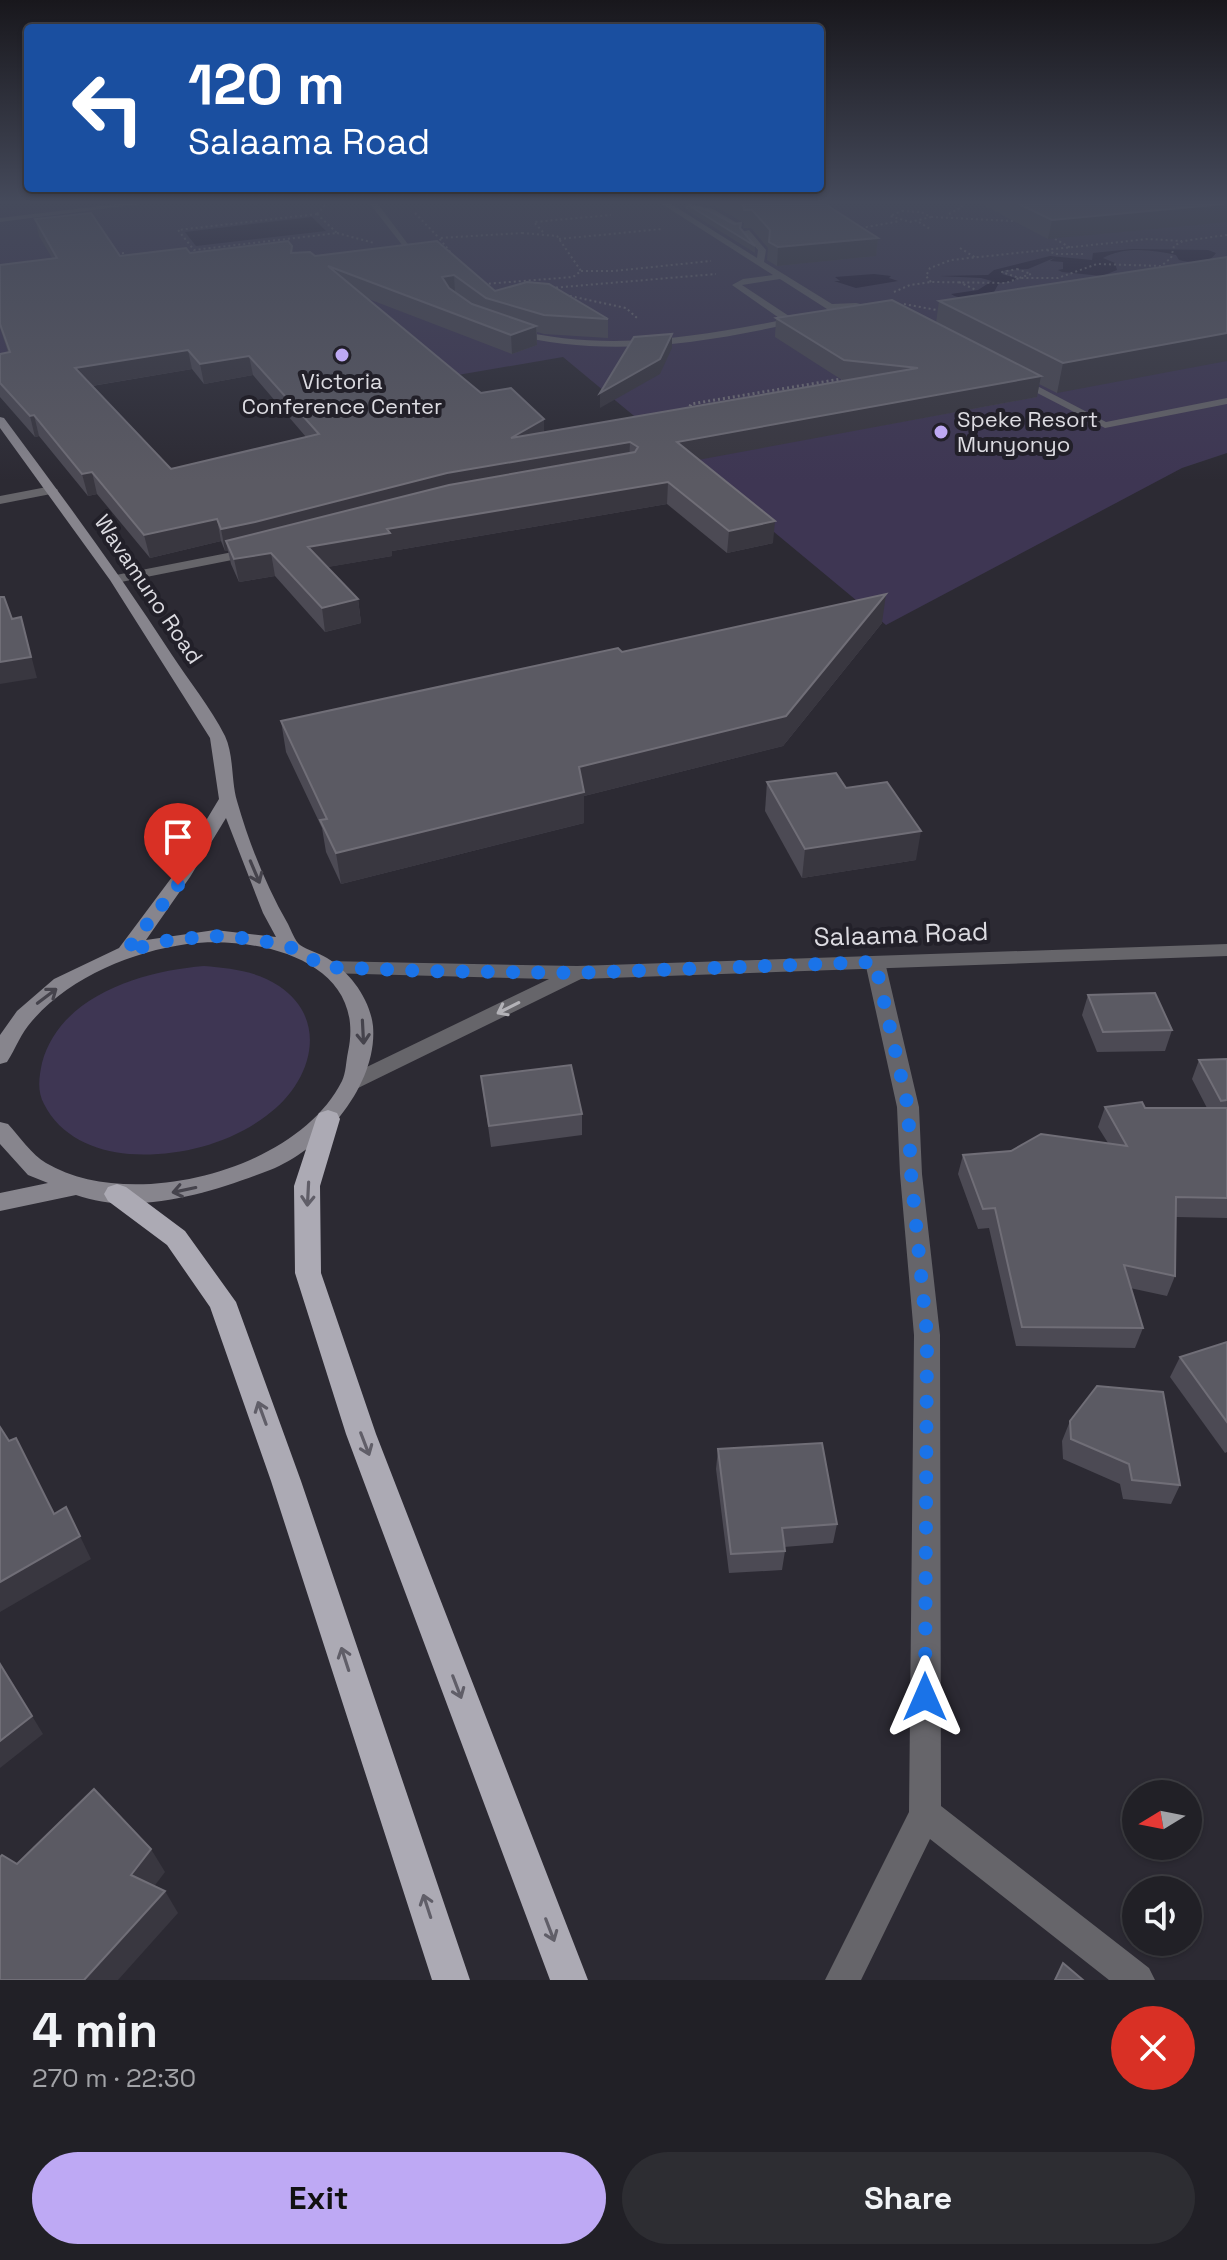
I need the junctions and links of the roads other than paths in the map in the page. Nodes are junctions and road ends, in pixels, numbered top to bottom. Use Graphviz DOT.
graph roads {
  1 [pos="753,296"];
  2 [pos="812,296"];
  3 [pos="830,307"];
  4 [pos="889,312"];
  5 [pos="790,321"];
  6 [pos="496,327"];
  7 [pos="1002,371"];
  8 [pos="1227,401"];
  9 [pos="0,420"];
  10 [pos="52,490"];
  11 [pos="0,500"];
  12 [pos="261,551"];
  13 [pos="116,579"];
  14 [pos="228,799"];
  15 [pos="292,948"];
  16 [pos="1227,950"];
  17 [pos="126,951"];
  18 [pos="875,962"];
  19 [pos="326,967"];
  20 [pos="577,973"];
  21 [pos="0,1057"];
  22 [pos="354,1082"];
  23 [pos="328,1119"];
  24 [pos="0,1130"];
  25 [pos="75,1186"];
  26 [pos="117,1194"];
  27 [pos="0,1202"];
  28 [pos="925,1814"];
  29 [pos="451,1980"];
  30 [pos="569,1980"];
  31 [pos="843,1980"];
  32 [pos="1137,1980"];
  1 -- 5 [label="lane"];
  2 -- 3 [label="lane"];
  3 -- 4 [label="lane"];
  3 -- 5 [label="lane"];
  5 -- 6 [label="lane"];
  7 -- 8 [label="lane"];
  9 -- 10 [label="main road, Wavamuno Road"];
  10 -- 11 [label="street"];
  10 -- 13 [label="main road, Wavamuno Road"];
  12 -- 13 [label="lane"];
  13 -- 14 [label="main road, Wavamuno Road"];
  14 -- 15 [label="main road, Wavamuno Road, one-way"];
  14 -- 17 [label="main road"];
  15 -- 17 [label="main road"];
  15 -- 19 [label="main road"];
  16 -- 18 [label="street, Salaama Road"];
  21 -- 17 [label="main road, one-way"];
  18 -- 20 [label="street, Salaama Road"];
  18 -- 28 [label="street"];
  19 -- 20 [label="street, Salaama Road"];
  19 -- 22 [label="main road, one-way"];
  20 -- 22 [label="street, Salaama Road, one-way"];
  22 -- 23 [label="main road"];
  23 -- 26 [label="main road, one-way"];
  23 -- 30 [label="highway, one-way"];
  24 -- 25 [label="main road"];
  25 -- 26 [label="main road"];
  25 -- 27 [label="main road"];
  29 -- 26 [label="highway, one-way"];
  28 -- 31 [label="street"];
  28 -- 32 [label="street"];
}
